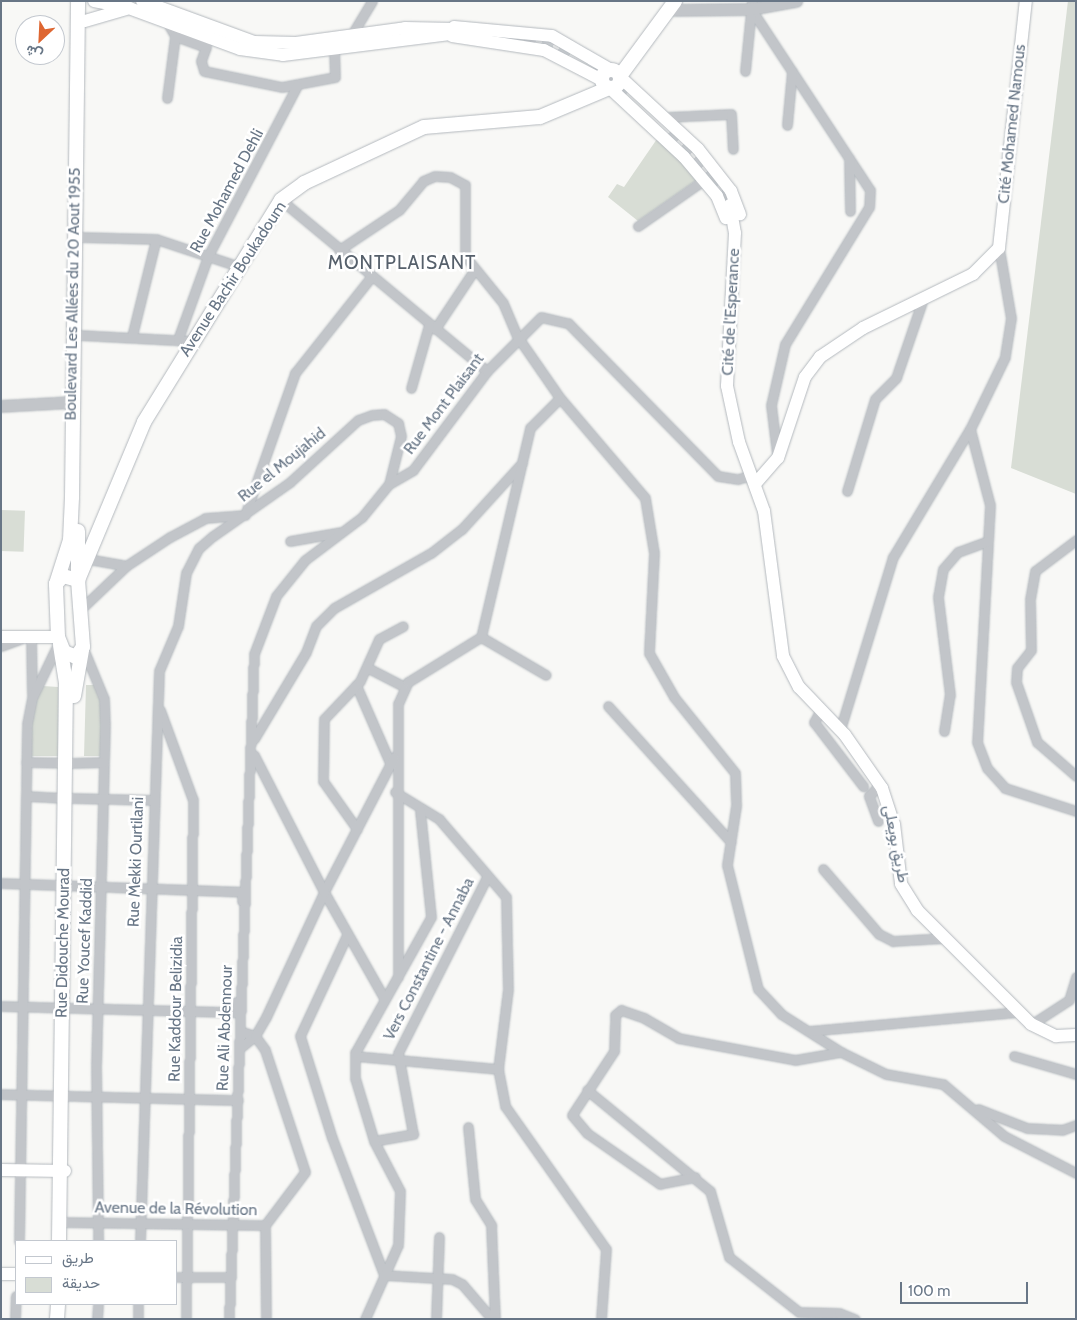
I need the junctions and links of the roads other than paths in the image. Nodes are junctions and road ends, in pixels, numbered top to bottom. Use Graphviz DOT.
graph roads {
  1 [pos="94,1"];
  2 [pos="142,1"];
  3 [pos="372,1"];
  4 [pos="1026,1"];
  5 [pos="789,2"];
  6 [pos="752,5"];
  7 [pos="672,6"];
  8 [pos="79,7"];
  9 [pos="129,8"];
  10 [pos="168,13"];
  11 [pos="447,31"];
  12 [pos="175,36"];
  13 [pos="351,36"];
  14 [pos="334,49"];
  15 [pos="745,71"];
  16 [pos="792,71"];
  17 [pos="611,79"];
  18 [pos="297,86"];
  19 [pos="167,98"];
  20 [pos="667,117"];
  21 [pos="787,125"];
  22 [pos="733,149"];
  23 [pos="849,158"];
  24 [pos="704,180"];
  25 [pos="281,200"];
  26 [pos="730,205"];
  27 [pos="850,211"];
  28 [pos="638,226"];
  29 [pos="80,237"];
  30 [pos="156,239"];
  31 [pos="735,243"];
  32 [pos="999,248"];
  33 [pos="339,250"];
  34 [pos="208,256"];
  35 [pos="240,267"];
  36 [pos="475,269"];
  37 [pos="371,277"];
  38 [pos="922,302"];
  39 [pos="432,327"];
  40 [pos="78,334"];
  41 [pos="132,336"];
  42 [pos="517,336"];
  43 [pos="178,339"];
  44 [pos="192,341"];
  45 [pos="487,371"];
  46 [pos="411,388"];
  47 [pos="560,398"];
  48 [pos="71,402"];
  49 [pos="1,406"];
  50 [pos="970,429"];
  51 [pos="778,458"];
  52 [pos="522,462"];
  53 [pos="754,479"];
  54 [pos="390,484"];
  55 [pos="847,491"];
  56 [pos="245,515"];
  57 [pos="345,531"];
  58 [pos="1076,540"];
  59 [pos="988,541"];
  60 [pos="290,542"];
  61 [pos="84,556"];
  62 [pos="126,566"];
  63 [pos="59,580"];
  64 [pos="78,580"];
  65 [pos="81,609"];
  66 [pos="403,626"];
  67 [pos="481,637"];
  68 [pos="2,638"];
  69 [pos="58,638"];
  70 [pos="26,642"];
  71 [pos="83,648"];
  72 [pos="368,668"];
  73 [pos="546,675"];
  74 [pos="356,685"];
  75 [pos="405,687"];
  76 [pos="32,698"];
  77 [pos="159,706"];
  78 [pos="608,706"];
  79 [pos="821,710"];
  80 [pos="840,730"];
  81 [pos="944,731"];
  82 [pos="254,739"];
  83 [pos="395,754"];
  84 [pos="254,755"];
  85 [pos="26,762"];
  86 [pos="104,762"];
  87 [pos="69,763"];
  88 [pos="390,763"];
  89 [pos="1076,776"];
  90 [pos="880,784"];
  91 [pos="863,786"];
  92 [pos="395,792"];
  93 [pos="26,796"];
  94 [pos="68,798"];
  95 [pos="103,799"];
  96 [pos="153,800"];
  97 [pos="420,811"];
  98 [pos="1076,811"];
  99 [pos="878,821"];
  100 [pos="357,828"];
  101 [pos="731,842"];
  102 [pos="823,869"];
  103 [pos="488,877"];
  104 [pos="1,883"];
  105 [pos="25,884"];
  106 [pos="67,886"];
  107 [pos="102,887"];
  108 [pos="149,889"];
  109 [pos="193,890"];
  110 [pos="324,892"];
  111 [pos="347,935"];
  112 [pos="945,938"];
  113 [pos="243,941"];
  114 [pos="242,951"];
  115 [pos="398,977"];
  116 [pos="1076,977"];
  117 [pos="384,998"];
  118 [pos="1,1006"];
  119 [pos="24,1006"];
  120 [pos="65,1008"];
  121 [pos="98,1009"];
  122 [pos="145,1010"];
  123 [pos="192,1011"];
  124 [pos="1018,1012"];
  125 [pos="1032,1024"];
  126 [pos="240,1032"];
  127 [pos="809,1032"];
  128 [pos="1076,1035"];
  129 [pos="255,1036"];
  130 [pos="240,1048"];
  131 [pos="841,1052"];
  132 [pos="355,1056"];
  133 [pos="1014,1056"];
  134 [pos="398,1060"];
  135 [pos="498,1069"];
  136 [pos="1076,1074"];
  137 [pos="587,1090"];
  138 [pos="1,1094"];
  139 [pos="22,1095"];
  140 [pos="64,1096"];
  141 [pos="96,1097"];
  142 [pos="143,1098"];
  143 [pos="190,1099"];
  144 [pos="238,1100"];
  145 [pos="973,1107"];
  146 [pos="1076,1125"];
  147 [pos="468,1127"];
  148 [pos="374,1141"];
  149 [pos="1,1170"];
  150 [pos="20,1170"];
  151 [pos="63,1171"];
  152 [pos="1076,1173"];
  153 [pos="694,1177"];
  154 [pos="65,1222"];
  155 [pos="98,1222"];
  156 [pos="140,1222"];
  157 [pos="188,1223"];
  158 [pos="232,1225"];
  159 [pos="265,1225"];
  160 [pos="439,1237"];
  161 [pos="19,1240"];
  162 [pos="59,1240"];
  163 [pos="64,1240"];
  164 [pos="98,1240"];
  165 [pos="140,1240"];
  166 [pos="1,1274"];
  167 [pos="15,1274"];
  168 [pos="384,1275"];
  169 [pos="438,1275"];
  170 [pos="178,1277"];
  171 [pos="188,1277"];
  172 [pos="231,1277"];
  173 [pos="15,1305"];
  174 [pos="58,1305"];
  175 [pos="62,1305"];
  176 [pos="98,1305"];
  177 [pos="138,1305"];
  178 [pos="14,1319"];
  179 [pos="57,1319"];
  180 [pos="62,1319"];
  181 [pos="98,1319"];
  182 [pos="138,1319"];
  183 [pos="186,1319"];
  184 [pos="229,1319"];
  185 [pos="266,1319"];
  186 [pos="365,1319"];
  187 [pos="436,1319"];
  188 [pos="493,1319"];
  189 [pos="601,1319"];
  190 [pos="855,1319"];
  1 -- 9 [label="main road"];
  2 -- 10 [label="main road"];
  3 -- 13 [label="street"];
  4 -- 32 [label="main road, Cité Mohamed Namous"];
  5 -- 6 [label="street"];
  6 -- 7 [label="street"];
  6 -- 15 [label="street"];
  6 -- 16 [label="street"];
  7 -- 17 [label="main road, Avenue Bachir Boukadoum"];
  8 -- 9 [label="main road"];
  8 -- 29 [label="main road, Boulevard Les Allées du 20 Aout 1955"];
  8 -- 48 [label="main road, Boulevard Les Allées du 20 Aout 1955"];
  9 -- 10 [label="main road"];
  10 -- 12 [label="street"];
  10 -- 13 [label="main road"];
  10 -- 14 [label="main road"];
  11 -- 13 [label="main road"];
  11 -- 14 [label="main road"];
  11 -- 17 [label="main road"];
  12 -- 18 [label="street"];
  12 -- 19 [label="street"];
  14 -- 18 [label="street"];
  16 -- 21 [label="street"];
  16 -- 23 [label="street"];
  17 -- 20 [label="main road"];
  17 -- 24 [label="main road"];
  17 -- 25 [label="main road, Avenue Bachir Boukadoum"];
  18 -- 34 [label="street, Rue Mohamed Dehli"];
  20 -- 22 [label="street"];
  20 -- 31 [label="main road"];
  23 -- 27 [label="street"];
  23 -- 51 [label="street"];
  24 -- 28 [label="street"];
  24 -- 31 [label="main road"];
  25 -- 33 [label="street"];
  25 -- 35 [label="main road, Avenue Bachir Boukadoum"];
  26 -- 31 [label="main road, Cité de l'Esperance"];
  29 -- 30 [label="street"];
  29 -- 40 [label="main road, Boulevard Les Allées du 20 Aout 1955"];
  30 -- 34 [label="street"];
  30 -- 41 [label="street"];
  31 -- 53 [label="main road, Cité de l'Esperance"];
  32 -- 38 [label="main road"];
  32 -- 50 [label="street"];
  33 -- 36 [label="street"];
  33 -- 37 [label="street"];
  34 -- 35 [label="street"];
  34 -- 43 [label="street, Rue Mohamed Dehli"];
  35 -- 44 [label="main road, Avenue Bachir Boukadoum"];
  36 -- 39 [label="street"];
  36 -- 42 [label="street"];
  37 -- 39 [label="street"];
  37 -- 56 [label="street"];
  38 -- 51 [label="main road"];
  38 -- 55 [label="street"];
  39 -- 45 [label="street"];
  39 -- 46 [label="street"];
  40 -- 41 [label="street"];
  40 -- 61 [label="main road, Boulevard Les Allées du 20 Aout 1955"];
  41 -- 43 [label="street"];
  42 -- 45 [label="street, Rue Mont Plaisant"];
  42 -- 47 [label="street"];
  42 -- 53 [label="street, Rue Mont Plaisant"];
  43 -- 44 [label="street"];
  44 -- 61 [label="main road, Avenue Bachir Boukadoum"];
  45 -- 54 [label="street, Rue Mont Plaisant"];
  47 -- 52 [label="street"];
  47 -- 101 [label="street"];
  48 -- 49 [label="street"];
  48 -- 63 [label="main road, Boulevard Les Allées du 20 Aout 1955"];
  50 -- 59 [label="street"];
  50 -- 80 [label="street"];
  51 -- 53 [label="main road"];
  52 -- 67 [label="street"];
  52 -- 82 [label="street"];
  53 -- 79 [label="main road, طريق بويعلى"];
  54 -- 56 [label="street, Rue el Moujahid"];
  54 -- 57 [label="street, Rue Mont Plaisant"];
  56 -- 62 [label="street, Rue el Moujahid"];
  56 -- 77 [label="street, Rue Mekki Ourtilani"];
  57 -- 60 [label="street"];
  57 -- 82 [label="street, Rue Mont Plaisant"];
  58 -- 89 [label="street"];
  59 -- 81 [label="street"];
  59 -- 98 [label="street"];
  61 -- 62 [label="street"];
  61 -- 63 [label="main road"];
  61 -- 64 [label="main road, Avenue Bachir Boukadoum"];
  62 -- 65 [label="street, Rue el Moujahid"];
  63 -- 64 [label="main road"];
  63 -- 69 [label="main road, Boulevard Les Allées du 20 Aout 1955"];
  64 -- 65 [label="main road, Rue Didouche Mourad"];
  65 -- 71 [label="main road, Rue Didouche Mourad"];
  66 -- 72 [label="street"];
  67 -- 73 [label="street"];
  67 -- 75 [label="street"];
  68 -- 69 [label="main road"];
  68 -- 70 [label="main road"];
  69 -- 70 [label="main road"];
  69 -- 71 [label="main road"];
  69 -- 76 [label="street"];
  69 -- 87 [label="main road, Rue Didouche Mourad"];
  70 -- 76 [label="street"];
  71 -- 86 [label="street, Rue Youcef Kaddid"];
  71 -- 87 [label="main road, Rue Didouche Mourad"];
  72 -- 74 [label="street"];
  72 -- 75 [label="street"];
  74 -- 88 [label="street"];
  74 -- 100 [label="street"];
  75 -- 83 [label="street"];
  76 -- 85 [label="street"];
  77 -- 96 [label="street, Rue Mekki Ourtilani"];
  77 -- 109 [label="street, Rue Kaddour Belizidia"];
  78 -- 101 [label="street"];
  79 -- 80 [label="main road, طريق بويعلى"];
  79 -- 91 [label="street"];
  80 -- 90 [label="main road, طريق بويعلى"];
  82 -- 84 [label="street, Rue Ali Abdennour"];
  83 -- 88 [label="street"];
  83 -- 92 [label="street"];
  84 -- 110 [label="street"];
  84 -- 113 [label="street, Rue Ali Abdennour"];
  85 -- 87 [label="street"];
  85 -- 93 [label="street"];
  86 -- 87 [label="street"];
  86 -- 95 [label="street, Rue Youcef Kaddid"];
  87 -- 94 [label="main road, Rue Didouche Mourad"];
  88 -- 100 [label="street"];
  90 -- 99 [label="street"];
  90 -- 112 [label="main road, طريق بويعلى"];
  92 -- 97 [label="street"];
  92 -- 115 [label="street"];
  93 -- 94 [label="street"];
  93 -- 105 [label="street"];
  94 -- 95 [label="street"];
  94 -- 106 [label="main road, Rue Didouche Mourad"];
  95 -- 96 [label="street"];
  95 -- 107 [label="street, Rue Youcef Kaddid"];
  96 -- 108 [label="street, Rue Mekki Ourtilani"];
  97 -- 103 [label="street"];
  97 -- 115 [label="street"];
  100 -- 110 [label="street"];
  101 -- 127 [label="street"];
  102 -- 112 [label="street"];
  103 -- 134 [label="street, Vers Constantine - Annaba"];
  103 -- 135 [label="street"];
  104 -- 105 [label="street"];
  105 -- 106 [label="street"];
  105 -- 119 [label="street"];
  106 -- 107 [label="street"];
  106 -- 120 [label="main road, Rue Didouche Mourad"];
  107 -- 108 [label="street"];
  107 -- 121 [label="street, Rue Youcef Kaddid"];
  108 -- 109 [label="street"];
  108 -- 122 [label="street, Rue Mekki Ourtilani"];
  109 -- 113 [label="street"];
  109 -- 123 [label="street, Rue Kaddour Belizidia"];
  110 -- 111 [label="street"];
  110 -- 129 [label="street"];
  111 -- 117 [label="street"];
  111 -- 168 [label="street"];
  112 -- 124 [label="main road, طريق بويعلى"];
  113 -- 114 [label="street, Rue Ali Abdennour"];
  114 -- 123 [label="street"];
  114 -- 126 [label="street, Rue Ali Abdennour"];
  115 -- 117 [label="street"];
  116 -- 125 [label="street"];
  117 -- 132 [label="street"];
  118 -- 119 [label="street"];
  119 -- 120 [label="street"];
  119 -- 139 [label="street"];
  120 -- 121 [label="street"];
  120 -- 140 [label="main road, Rue Didouche Mourad"];
  121 -- 122 [label="street"];
  121 -- 141 [label="street, Rue Youcef Kaddid"];
  122 -- 123 [label="street"];
  122 -- 142 [label="street, Rue Mekki Ourtilani"];
  123 -- 143 [label="street, Rue Kaddour Belizidia"];
  124 -- 125 [label="main road, طريق بويعلى"];
  124 -- 127 [label="street"];
  125 -- 128 [label="main road, طريق بويعلى"];
  126 -- 129 [label="street"];
  126 -- 130 [label="street, Rue Ali Abdennour"];
  127 -- 131 [label="street"];
  129 -- 130 [label="street"];
  129 -- 159 [label="street"];
  130 -- 144 [label="street, Rue Ali Abdennour"];
  131 -- 137 [label="street"];
  131 -- 145 [label="street"];
  132 -- 134 [label="street"];
  132 -- 148 [label="street"];
  133 -- 136 [label="street"];
  134 -- 135 [label="street"];
  134 -- 148 [label="street, Vers Constantine - Annaba"];
  135 -- 189 [label="street"];
  137 -- 153 [label="street"];
  137 -- 153 [label="street"];
  138 -- 139 [label="street"];
  139 -- 140 [label="street"];
  139 -- 150 [label="street"];
  140 -- 141 [label="street"];
  140 -- 151 [label="main road, Rue Didouche Mourad"];
  141 -- 142 [label="street"];
  141 -- 155 [label="street, Rue Youcef Kaddid"];
  142 -- 143 [label="street"];
  142 -- 156 [label="street, Rue Mekki Ourtilani"];
  143 -- 144 [label="street"];
  143 -- 157 [label="street, Rue Kaddour Belizidia"];
  144 -- 158 [label="street, Rue Ali Abdennour"];
  145 -- 146 [label="street"];
  145 -- 152 [label="street"];
  147 -- 188 [label="street"];
  148 -- 168 [label="street"];
  149 -- 150 [label="main road"];
  150 -- 151 [label="main road"];
  150 -- 161 [label="street"];
  151 -- 154 [label="main road, Rue Didouche Mourad"];
  151 -- 162 [label="main road, Rue Didouche Mourad"];
  153 -- 190 [label="street"];
  154 -- 155 [label="street, Avenue de la Révolution"];
  154 -- 163 [label="main road, Rue Didouche Mourad"];
  155 -- 156 [label="street, Avenue de la Révolution"];
  155 -- 164 [label="street, Rue Youcef Kaddid"];
  156 -- 157 [label="street, Avenue de la Révolution"];
  156 -- 165 [label="street, Rue Mekki Ourtilani"];
  157 -- 158 [label="street, Avenue de la Révolution"];
  157 -- 171 [label="street, Rue Kaddour Belizidia"];
  158 -- 159 [label="street, Avenue de la Révolution"];
  158 -- 172 [label="street, Rue Ali Abdennour"];
  159 -- 185 [label="street, Avenue de la Révolution"];
  160 -- 169 [label="street"];
  166 -- 167 [label="main road"];
  168 -- 169 [label="street"];
  168 -- 186 [label="street"];
  169 -- 187 [label="street"];
  169 -- 188 [label="street"];
  170 -- 171 [label="street"];
  171 -- 172 [label="street"];
  171 -- 183 [label="street, Rue Kaddour Belizidia"];
  172 -- 184 [label="street, Rue Ali Abdennour"];
  173 -- 178 [label="street"];
  174 -- 179 [label="main road"];
  175 -- 180 [label="main road"];
  176 -- 181 [label="street"];
  177 -- 182 [label="street"];
}
